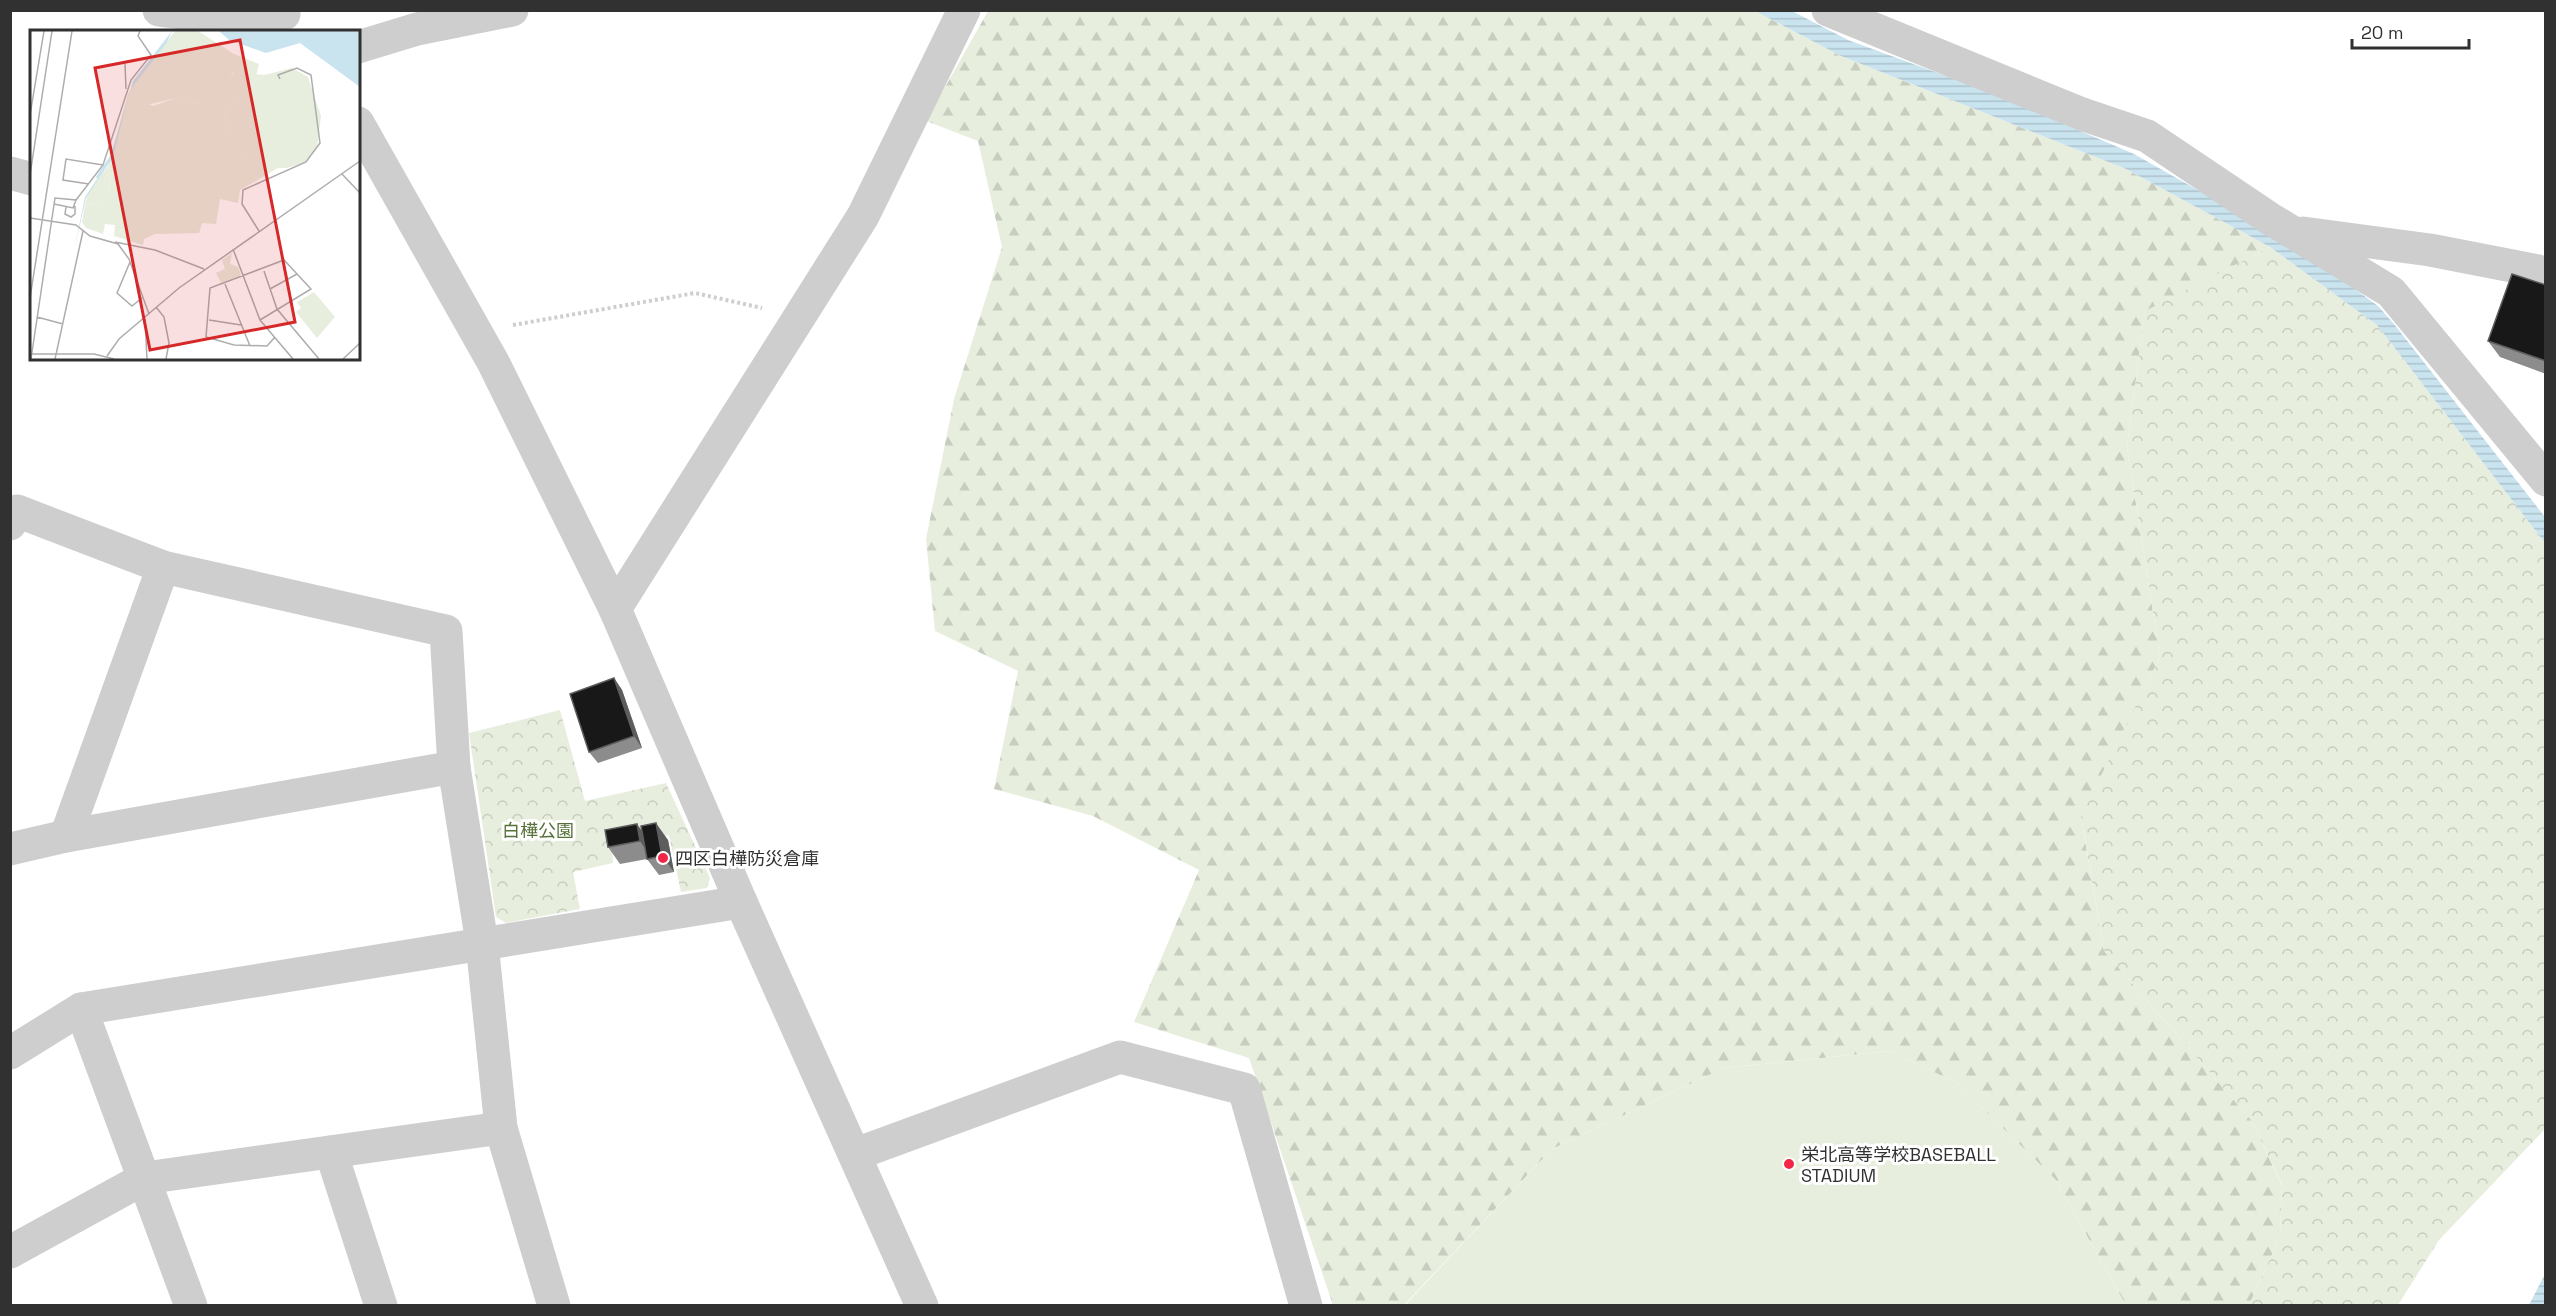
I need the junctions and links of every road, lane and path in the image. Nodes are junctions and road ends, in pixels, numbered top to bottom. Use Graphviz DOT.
graph roads {
  1 [pos="159,10"];
  2 [pos="512,10"];
  3 [pos="964,10"];
  4 [pos="1828,10"];
  5 [pos="465,15"];
  6 [pos="288,19"];
  7 [pos="360,46"];
  8 [pos="360,129"];
  9 [pos="10,173"];
  10 [pos="30,178"];
  11 [pos="2292,232"];
  12 [pos="2538,271"];
  13 [pos="801,317"];
  14 [pos="476,332"];
  15 [pos="2546,480"];
  16 [pos="10,525"];
  17 [pos="163,567"];
  18 [pos="615,609"];
  19 [pos="454,767"];
  20 [pos="66,836"];
  21 [pos="10,849"];
  22 [pos="741,902"];
  23 [pos="482,943"];
  24 [pos="81,1009"];
  25 [pos="10,1053"];
  26 [pos="501,1128"];
  27 [pos="331,1152"];
  28 [pos="856,1154"];
  29 [pos="146,1178"];
  30 [pos="10,1252"];
  31 [pos="191,1305"];
  32 [pos="381,1305"];
  33 [pos="554,1305"];
  34 [pos="922,1305"];
  35 [pos="1306,1305"];
  1 -- 6 [label="street"];
  2 -- 5 [label="street"];
  3 -- 13 [label="street"];
  4 -- 11 [label="street"];
  5 -- 7 [label="street"];
  8 -- 14 [label="street"];
  9 -- 10 [label="street"];
  11 -- 12 [label="street"];
  11 -- 15 [label="street"];
  13 -- 14 [label="path"];
  13 -- 18 [label="street"];
  14 -- 18 [label="street"];
  16 -- 17 [label="street"];
  17 -- 19 [label="street"];
  17 -- 20 [label="street"];
  18 -- 22 [label="street"];
  19 -- 20 [label="street"];
  19 -- 23 [label="street"];
  20 -- 21 [label="street"];
  22 -- 23 [label="street"];
  22 -- 28 [label="street"];
  23 -- 24 [label="street"];
  23 -- 26 [label="street"];
  24 -- 25 [label="street"];
  24 -- 29 [label="street"];
  26 -- 27 [label="street"];
  26 -- 33 [label="street"];
  27 -- 29 [label="street"];
  27 -- 32 [label="street"];
  28 -- 34 [label="street"];
  28 -- 35 [label="street"];
  29 -- 30 [label="street"];
  29 -- 31 [label="street"];
}
